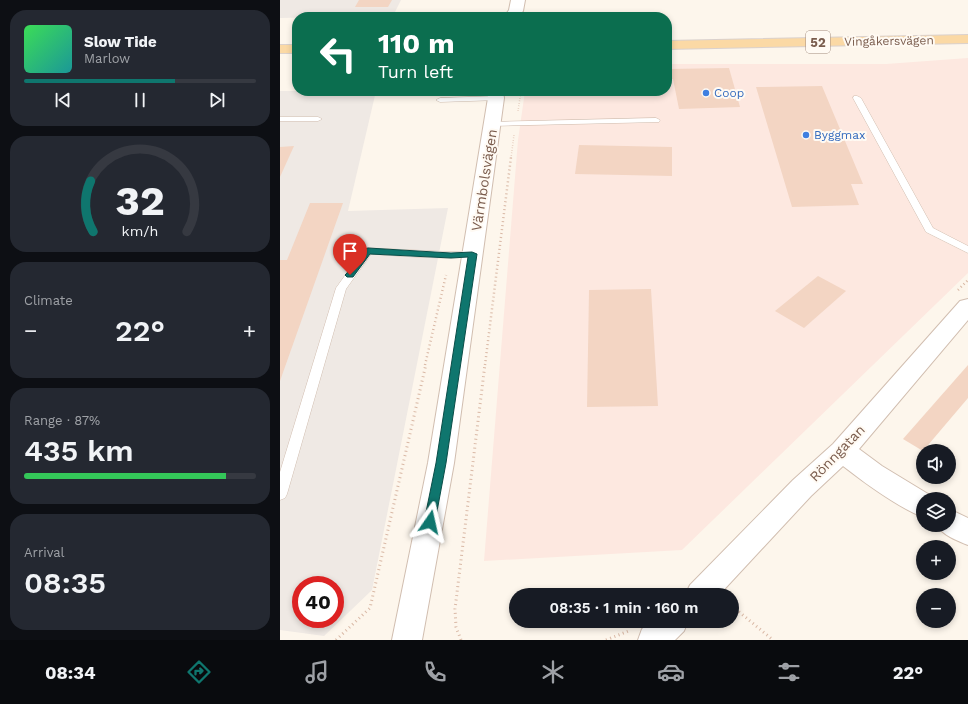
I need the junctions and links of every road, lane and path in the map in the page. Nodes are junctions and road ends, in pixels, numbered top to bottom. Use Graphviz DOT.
graph roads {
  1 [pos="968,39"];
  2 [pos="672,45"];
  3 [pos="280,49"];
  4 [pos="292,49"];
  5 [pos="473,96"];
  6 [pos="497,96"];
  7 [pos="520,96"];
  8 [pos="857,98"];
  9 [pos="440,100"];
  10 [pos="280,119"];
  11 [pos="318,119"];
  12 [pos="656,120"];
  13 [pos="516,123"];
  14 [pos="492,124"];
  15 [pos="968,250"];
  16 [pos="462,255"];
  17 [pos="968,306"];
  18 [pos="842,451"];
  19 [pos="280,494"];
  20 [pos="916,501"];
  21 [pos="956,525"];
  22 [pos="968,533"];
  23 [pos="707,588"];
  24 [pos="739,612"];
  25 [pos="657,628"];
  26 [pos="644,634"];
  27 [pos="336,640"];
  28 [pos="407,640"];
  29 [pos="461,640"];
  30 [pos="606,640"];
  31 [pos="773,640"];
  1 -- 2 [label="main road, Vingåkersvägen / 52"];
  3 -- 4 [label="main road"];
  5 -- 9 [label="lane"];
  6 -- 14 [label="street, Värmbolsvägen"];
  7 -- 13 [label="path"];
  8 -- 15 [label="lane"];
  10 -- 11 [label="lane"];
  12 -- 13 [label="lane"];
  13 -- 14 [label="lane"];
  13 -- 29 [label="path"];
  14 -- 16 [label="street, Värmbolsvägen"];
  16 -- 19 [label="lane"];
  16 -- 27 [label="path"];
  16 -- 28 [label="street, Värmbolsvägen"];
  17 -- 18 [label="street, Rönngatan"];
  18 -- 20 [label="street"];
  18 -- 23 [label="street, Rönngatan"];
  21 -- 22 [label="street"];
  24 -- 31 [label="path"];
  25 -- 26 [label="street"];
  26 -- 30 [label="path"];
}
